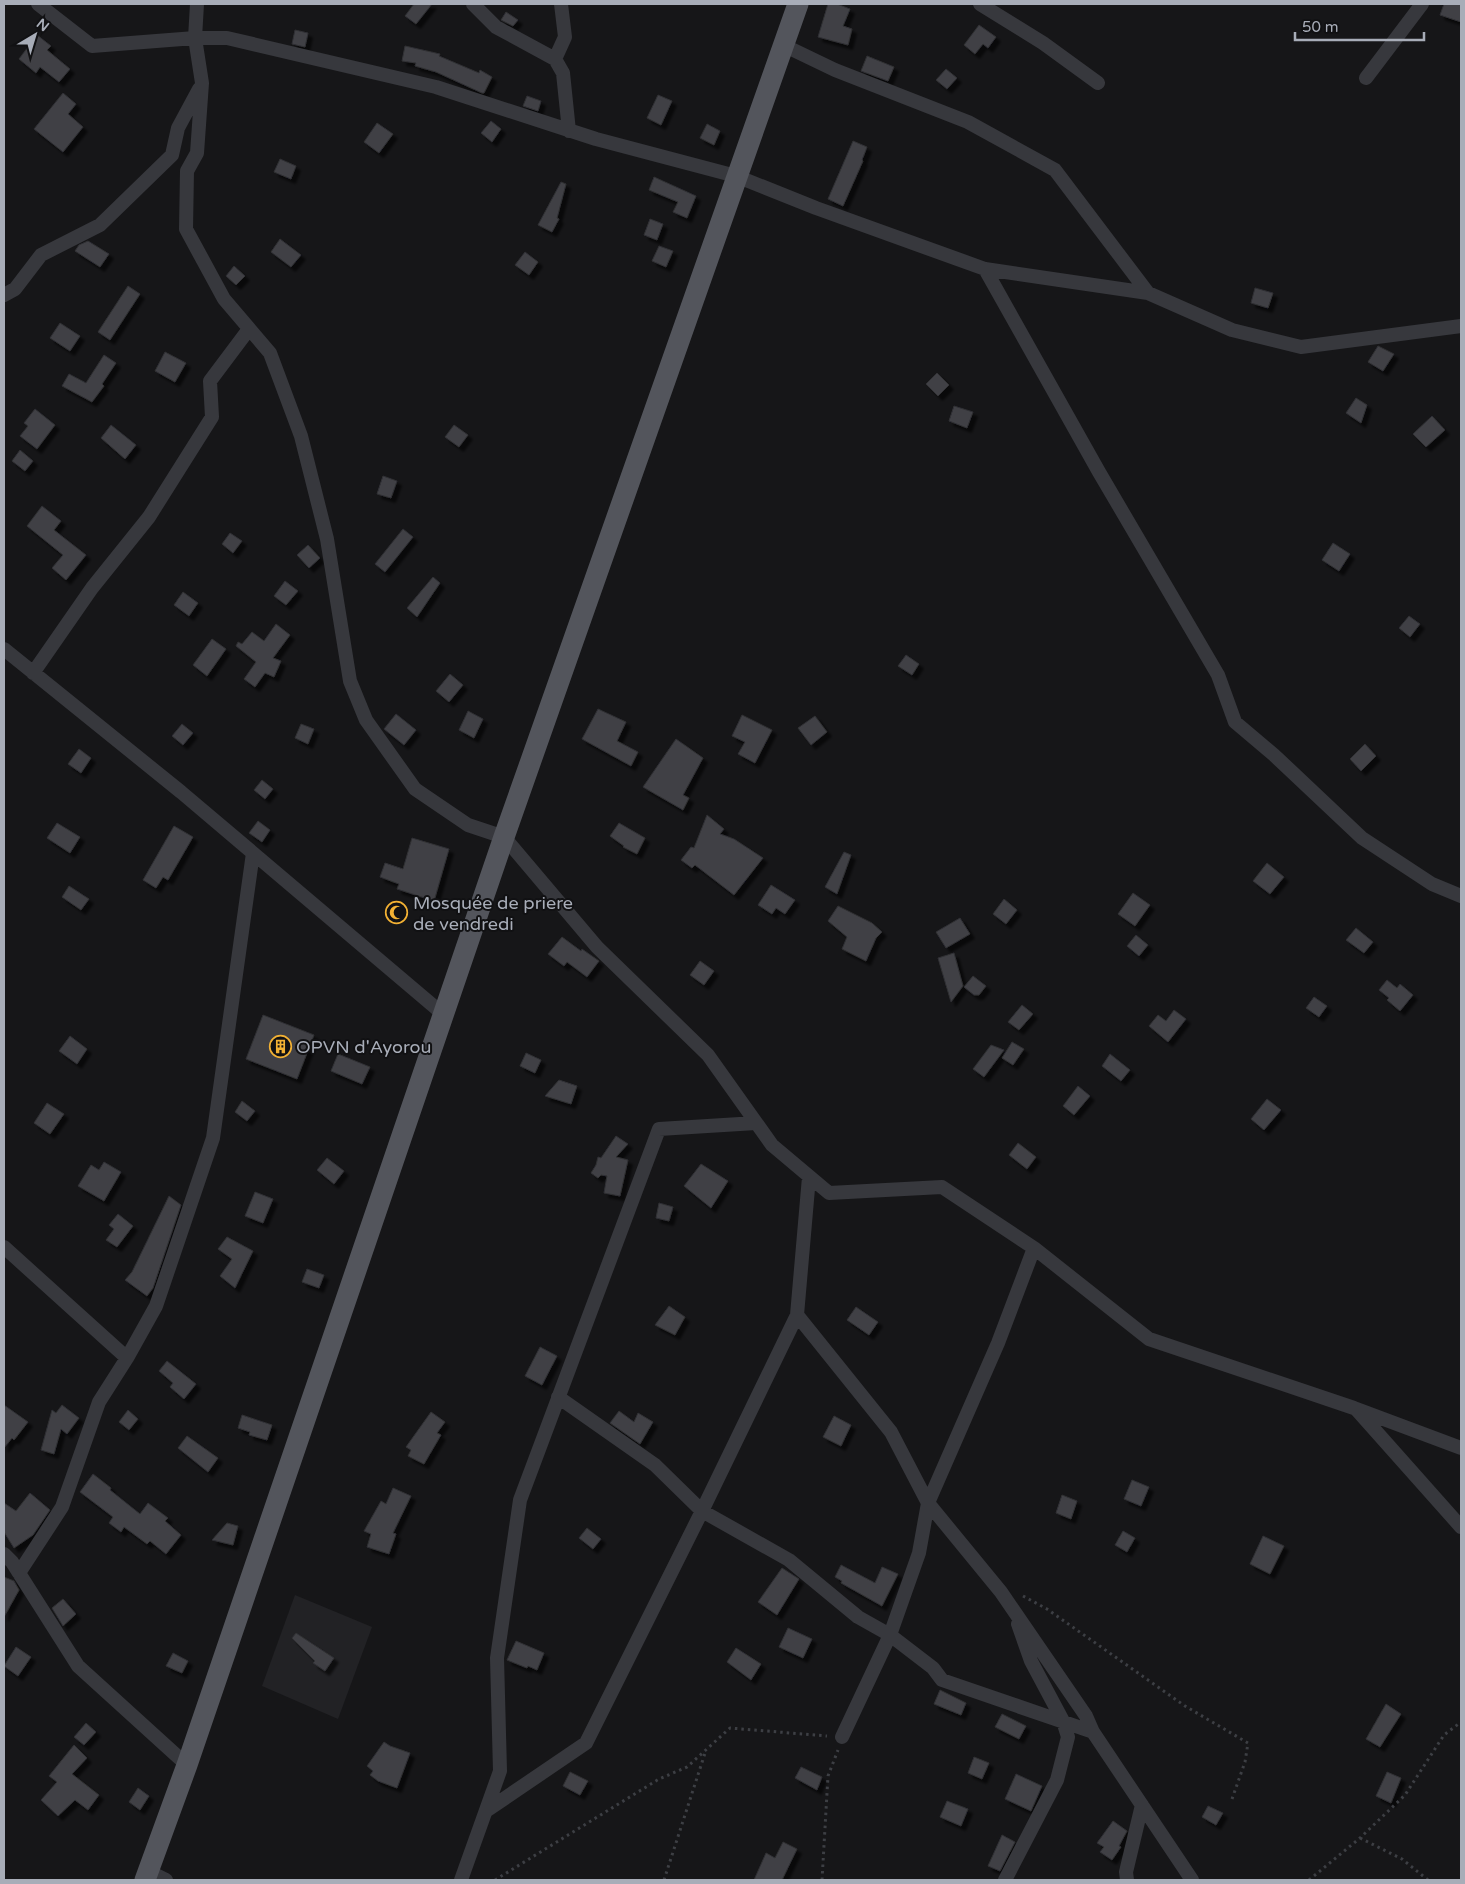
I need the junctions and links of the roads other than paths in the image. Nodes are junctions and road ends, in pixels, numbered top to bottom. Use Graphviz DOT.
graph roads {
  1 [pos="38,4"];
  2 [pos="197,4"];
  3 [pos="473,4"];
  4 [pos="561,4"];
  5 [pos="798,4"];
  6 [pos="980,4"];
  7 [pos="1422,4"];
  8 [pos="195,38"];
  9 [pos="783,46"];
  10 [pos="556,59"];
  11 [pos="1366,78"];
  12 [pos="202,83"];
  13 [pos="1098,83"];
  14 [pos="569,131"];
  15 [pos="736,176"];
  16 [pos="985,269"];
  17 [pos="1148,293"];
  18 [pos="4,296"];
  19 [pos="1461,326"];
  20 [pos="249,329"];
  21 [pos="4,649"];
  22 [pos="33,673"];
  23 [pos="504,837"];
  24 [pos="253,853"];
  25 [pos="1461,896"];
  26 [pos="443,1014"];
  27 [pos="756,1123"];
  28 [pos="809,1177"];
  29 [pos="4,1247"];
  30 [pos="1034,1248"];
  31 [pos="797,1315"];
  32 [pos="127,1358"];
  33 [pos="558,1398"];
  34 [pos="1354,1408"];
  35 [pos="1461,1448"];
  36 [pos="928,1503"];
  37 [pos="702,1511"];
  38 [pos="1461,1527"];
  39 [pos="4,1554"];
  40 [pos="19,1573"];
  41 [pos="1012,1607"];
  42 [pos="890,1635"];
  43 [pos="1063,1721"];
  44 [pos="1093,1732"];
  45 [pos="842,1737"];
  46 [pos="187,1765"];
  47 [pos="1142,1805"];
  48 [pos="486,1811"];
  49 [pos="153,1877"];
  50 [pos="462,1880"];
  51 [pos="1005,1880"];
  52 [pos="1126,1880"];
  53 [pos="1192,1880"];
  1 -- 8 [label="street"];
  2 -- 8 [label="street"];
  3 -- 10 [label="street"];
  4 -- 10 [label="street"];
  5 -- 9 [label="main road"];
  6 -- 13 [label="street"];
  7 -- 11 [label="street"];
  8 -- 12 [label="street"];
  8 -- 14 [label="street"];
  9 -- 15 [label="main road"];
  9 -- 17 [label="street"];
  10 -- 14 [label="street"];
  12 -- 18 [label="street"];
  12 -- 20 [label="street"];
  14 -- 15 [label="street"];
  15 -- 16 [label="street"];
  15 -- 23 [label="main road"];
  16 -- 17 [label="street"];
  16 -- 25 [label="street"];
  17 -- 19 [label="street"];
  20 -- 22 [label="street"];
  20 -- 23 [label="street"];
  21 -- 22 [label="street"];
  22 -- 24 [label="street"];
  23 -- 26 [label="main road"];
  23 -- 27 [label="street"];
  24 -- 26 [label="street"];
  24 -- 32 [label="street"];
  26 -- 46 [label="main road"];
  27 -- 28 [label="street"];
  27 -- 33 [label="street"];
  28 -- 30 [label="street"];
  28 -- 31 [label="street"];
  29 -- 32 [label="street"];
  30 -- 34 [label="street"];
  30 -- 36 [label="street"];
  31 -- 36 [label="street"];
  31 -- 37 [label="street"];
  32 -- 40 [label="street"];
  33 -- 37 [label="street"];
  33 -- 48 [label="street"];
  34 -- 35 [label="street"];
  34 -- 38 [label="street"];
  36 -- 41 [label="street"];
  36 -- 42 [label="street"];
  37 -- 42 [label="street"];
  37 -- 48 [label="street"];
  39 -- 40 [label="street"];
  40 -- 46 [label="street"];
  41 -- 43 [label="street"];
  41 -- 44 [label="street"];
  42 -- 43 [label="street"];
  42 -- 45 [label="street"];
  43 -- 44 [label="street"];
  43 -- 51 [label="street"];
  44 -- 47 [label="street"];
  46 -- 49 [label="main road"];
  47 -- 52 [label="street"];
  47 -- 53 [label="street"];
  48 -- 50 [label="street"];
}
